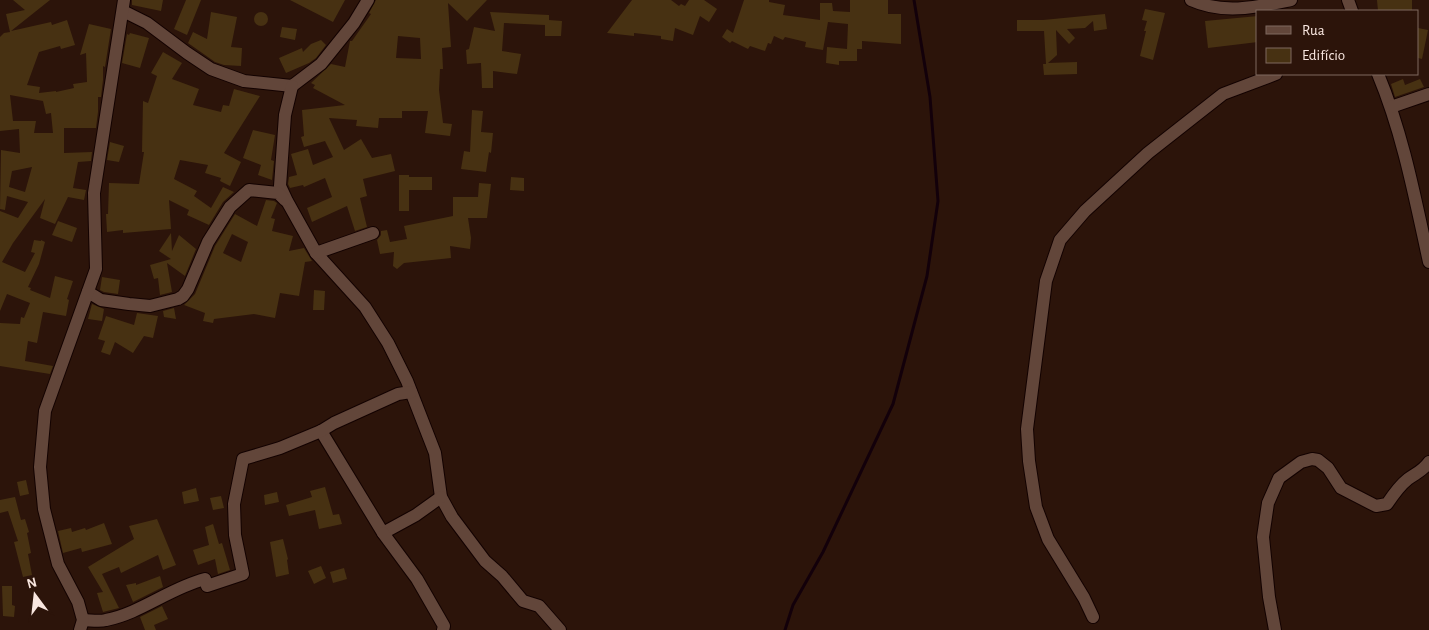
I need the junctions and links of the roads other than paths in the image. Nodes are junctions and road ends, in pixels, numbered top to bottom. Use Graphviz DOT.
graph roads {
  1 [pos="368,0"];
  2 [pos="1190,0"];
  3 [pos="1291,0"];
  4 [pos="124,5"];
  5 [pos="1273,75"];
  6 [pos="1378,75"];
  7 [pos="292,86"];
  8 [pos="1429,94"];
  9 [pos="1392,107"];
  10 [pos="287,201"];
  11 [pos="373,233"];
  12 [pos="316,253"];
  13 [pos="1429,262"];
  14 [pos="88,292"];
  15 [pos="412,392"];
  16 [pos="321,431"];
  17 [pos="1429,462"];
  18 [pos="1417,473"];
  19 [pos="1429,480"];
  20 [pos="441,497"];
  21 [pos="384,533"];
  22 [pos="1093,617"];
  23 [pos="81,625"];
  24 [pos="443,630"];
  25 [pos="560,630"];
  26 [pos="1275,630"];
  1 -- 7 [label="street"];
  2 -- 3 [label="street"];
  4 -- 7 [label="street"];
  4 -- 14 [label="street"];
  5 -- 22 [label="street"];
  6 -- 9 [label="street"];
  7 -- 10 [label="street"];
  8 -- 9 [label="street"];
  9 -- 13 [label="street"];
  10 -- 12 [label="street"];
  10 -- 14 [label="street"];
  11 -- 12 [label="street"];
  12 -- 15 [label="street"];
  14 -- 23 [label="street"];
  15 -- 16 [label="street"];
  15 -- 20 [label="street"];
  16 -- 21 [label="street"];
  16 -- 23 [label="street"];
  17 -- 18 [label="street"];
  18 -- 19 [label="street"];
  18 -- 26 [label="street"];
  20 -- 21 [label="street"];
  20 -- 25 [label="street"];
  21 -- 24 [label="street"];
}
